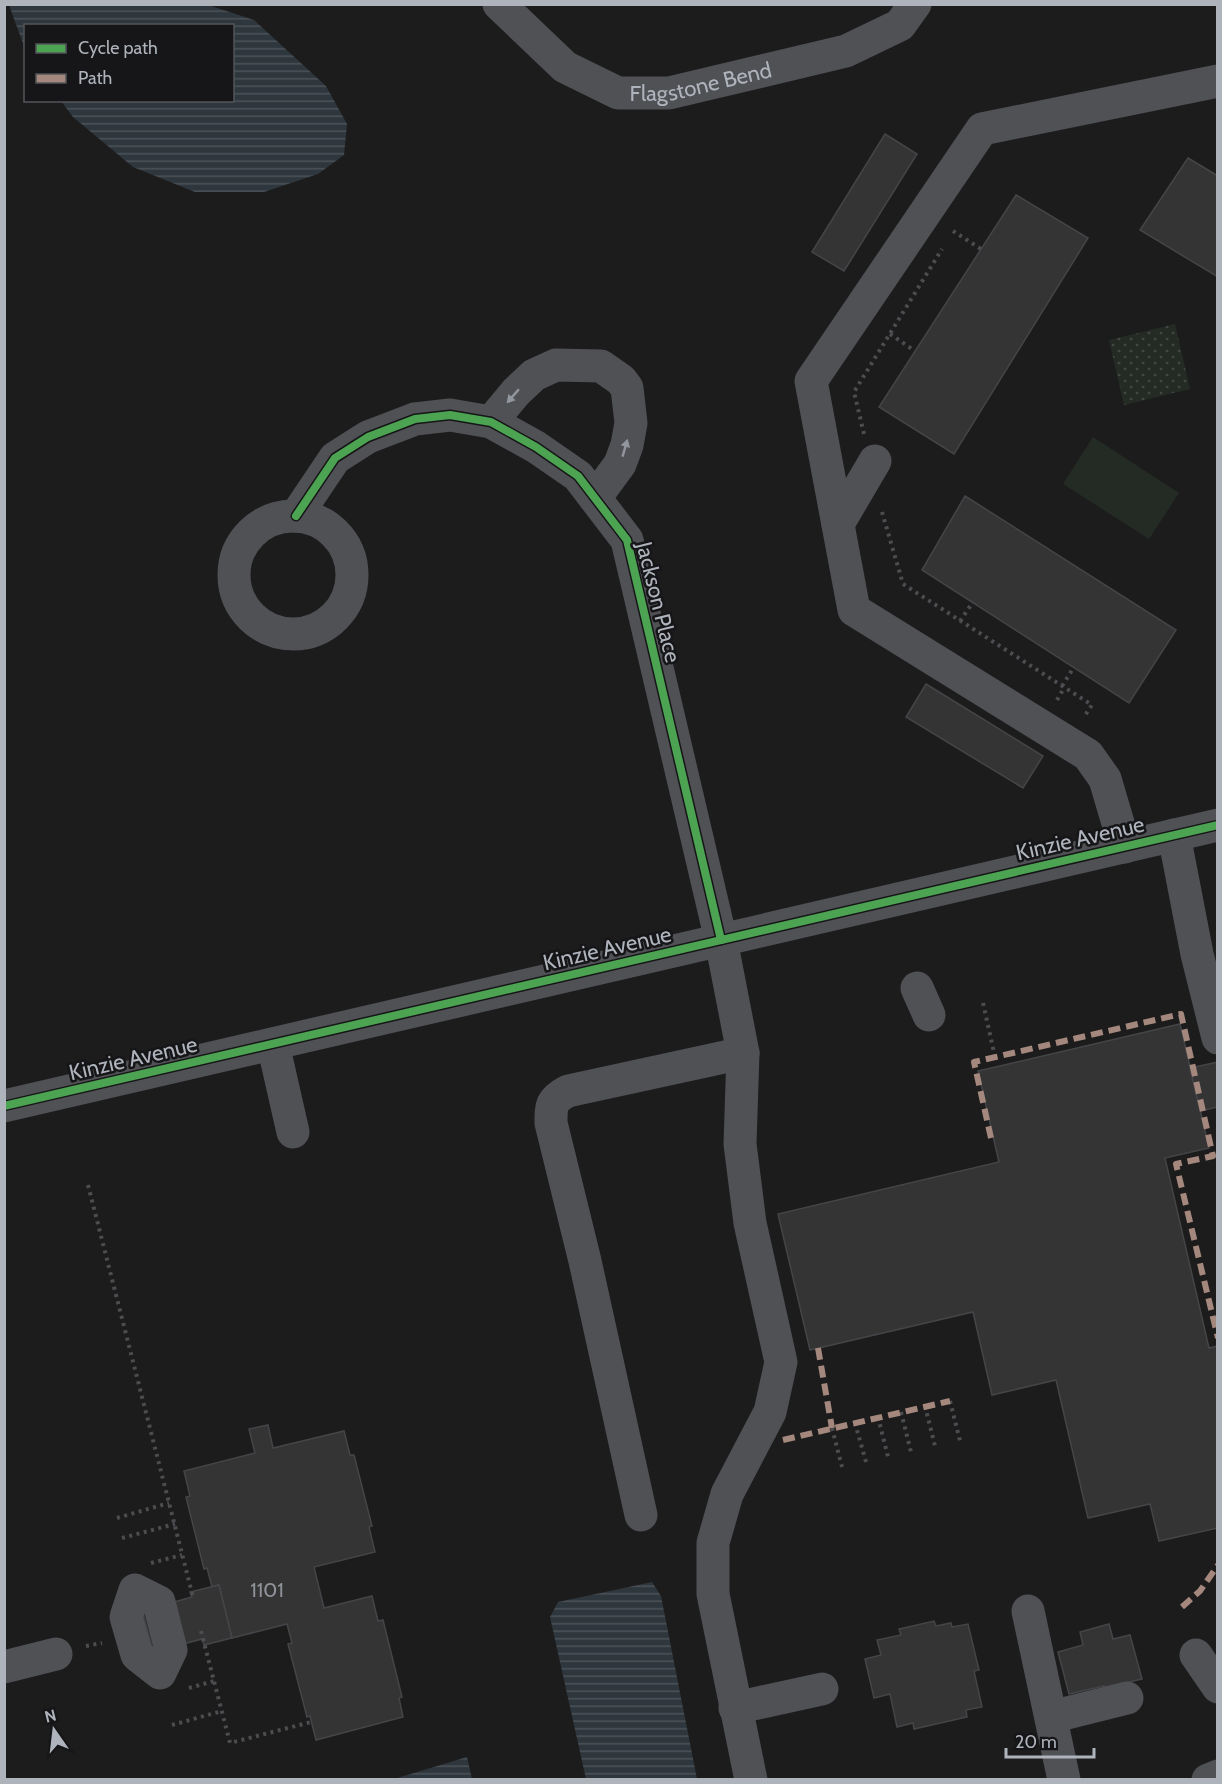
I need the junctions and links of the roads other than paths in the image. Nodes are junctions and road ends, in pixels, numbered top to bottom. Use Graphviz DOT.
graph roads {
  1 [pos="499,4"];
  2 [pos="915,4"];
  3 [pos="1218,81"];
  4 [pos="491,422"];
  5 [pos="869,449"];
  6 [pos="595,498"];
  7 [pos="296,516"];
  8 [pos="838,524"];
  9 [pos="1218,825"];
  10 [pos="1174,835"];
  11 [pos="1125,847"];
  12 [pos="721,940"];
  13 [pos="1218,1038"];
  14 [pos="273,1044"];
  15 [pos="743,1053"];
  16 [pos="4,1106"];
  17 [pos="293,1132"];
  18 [pos="641,1515"];
  19 [pos="1028,1611"];
  20 [pos="56,1654"];
  21 [pos="1196,1655"];
  22 [pos="4,1666"];
  23 [pos="1218,1687"];
  24 [pos="822,1689"];
  25 [pos="1127,1698"];
  26 [pos="735,1708"];
  27 [pos="1051,1717"];
  28 [pos="1218,1776"];
  29 [pos="751,1779"];
  30 [pos="1064,1779"];
  31 [pos="1208,1779"];
  1 -- 2 [label="street, Flagstone Bend"];
  3 -- 8 [label="street"];
  4 -- 6 [label="street, Jackson Place"];
  6 -- 4 [label="street, one-way"];
  4 -- 7 [label="street, Jackson Place"];
  5 -- 8 [label="street"];
  6 -- 12 [label="street, Jackson Place"];
  8 -- 11 [label="street"];
  9 -- 10 [label="street, Kinzie Avenue"];
  10 -- 11 [label="street, Kinzie Avenue"];
  10 -- 13 [label="street"];
  11 -- 12 [label="street, Kinzie Avenue"];
  12 -- 14 [label="street, Kinzie Avenue"];
  12 -- 15 [label="street, Jackson Place"];
  14 -- 16 [label="street, Kinzie Avenue"];
  14 -- 17 [label="street"];
  15 -- 18 [label="street"];
  15 -- 26 [label="street, Jackson Place"];
  19 -- 27 [label="street"];
  20 -- 22 [label="street"];
  21 -- 23 [label="street"];
  24 -- 26 [label="street"];
  25 -- 27 [label="street"];
  26 -- 29 [label="street, Jackson Place"];
  27 -- 30 [label="street"];
  28 -- 31 [label="street"];
}
